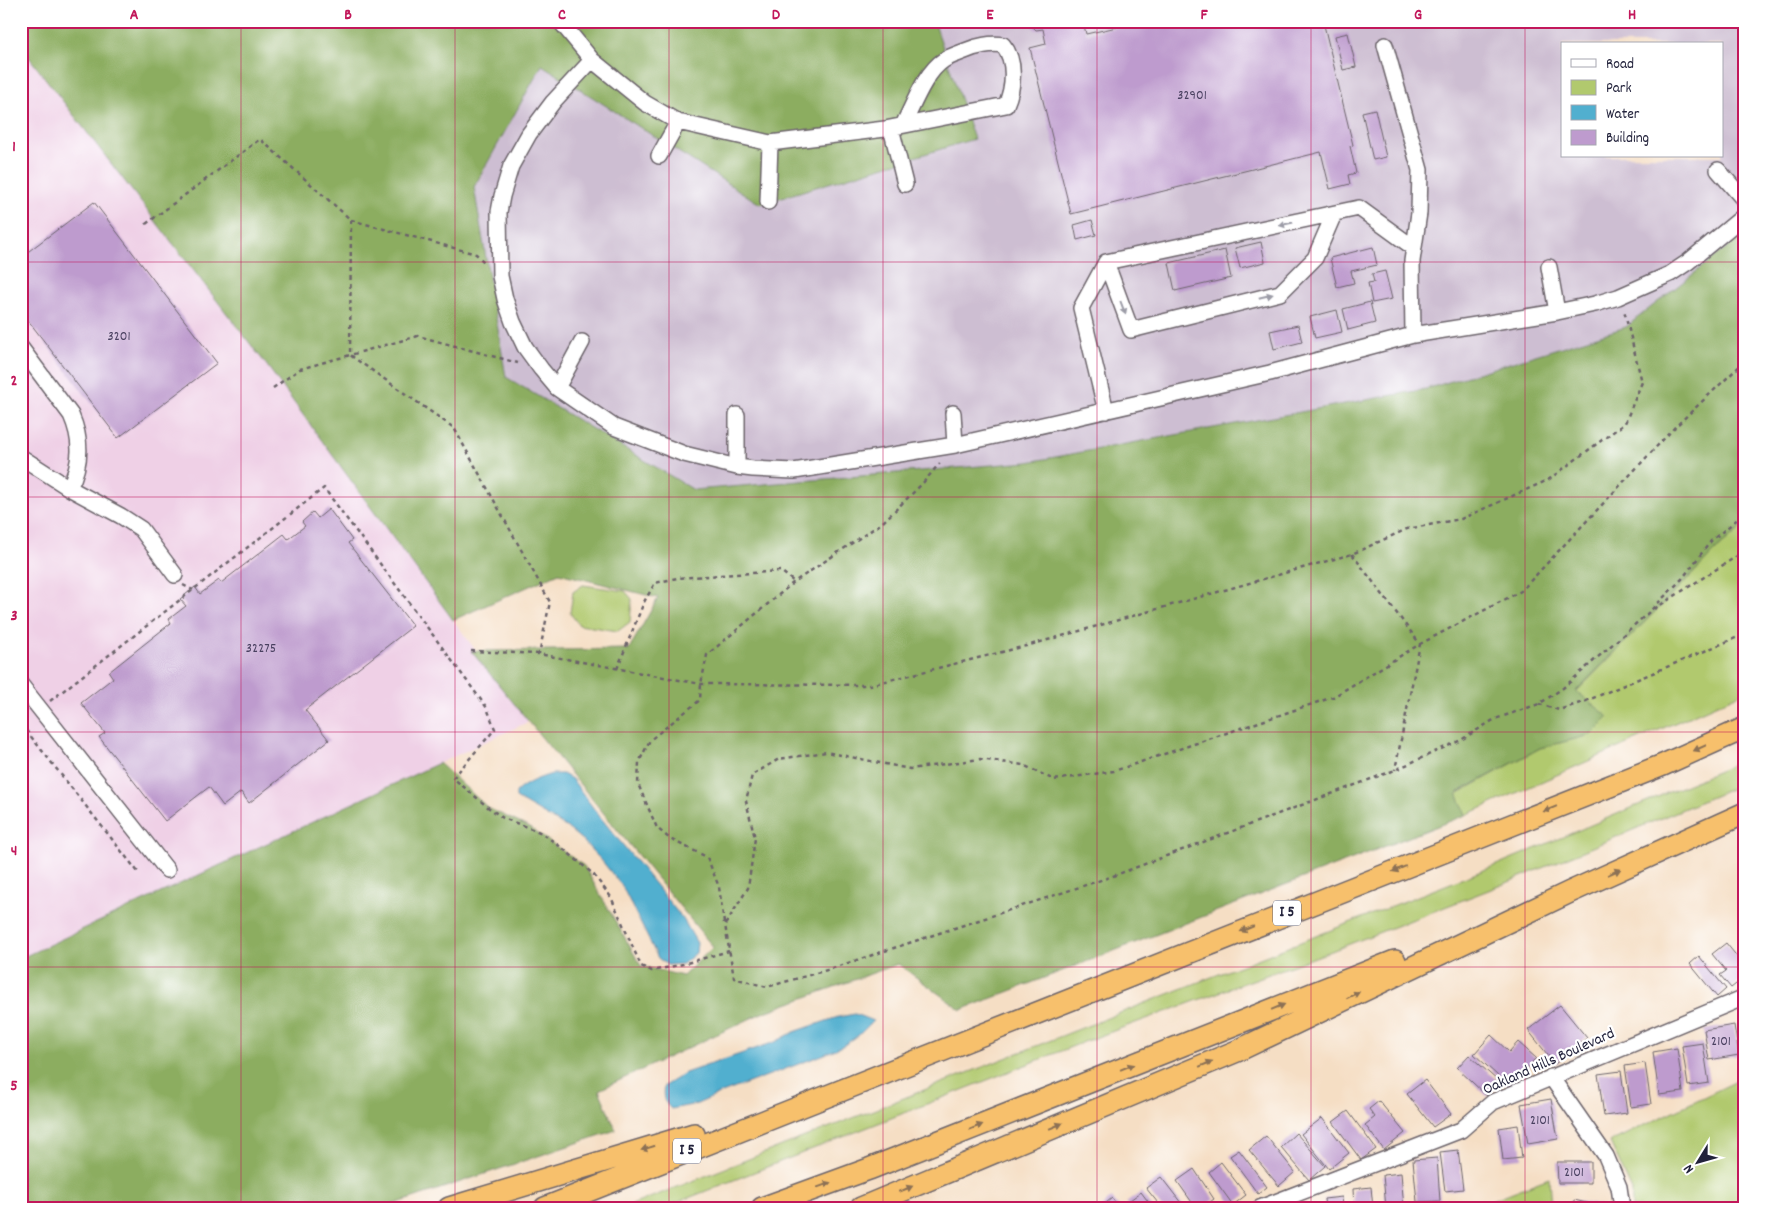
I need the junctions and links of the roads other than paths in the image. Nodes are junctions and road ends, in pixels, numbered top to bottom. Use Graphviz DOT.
graph roads {
  1 [pos="560,21"];
  2 [pos="1385,45"];
  3 [pos="592,60"];
  4 [pos="678,122"];
  5 [pos="897,126"];
  6 [pos="770,144"];
  7 [pos="659,156"];
  8 [pos="1718,170"];
  9 [pos="905,184"];
  10 [pos="1745,201"];
  11 [pos="768,202"];
  12 [pos="1334,214"];
  13 [pos="1745,215"];
  14 [pos="1414,248"];
  15 [pos="1106,262"];
  16 [pos="1550,267"];
  17 [pos="1557,312"];
  18 [pos="1413,335"];
  19 [pos="582,342"];
  20 [pos="21,348"];
  21 [pos="557,388"];
  22 [pos="1106,410"];
  23 [pos="953,413"];
  24 [pos="737,415"];
  25 [pos="955,445"];
  26 [pos="25,460"];
  27 [pos="736,467"];
  28 [pos="69,488"];
  29 [pos="177,579"];
  30 [pos="21,685"];
  31 [pos="1745,728"];
  32 [pos="1745,813"];
  33 [pos="167,870"];
  34 [pos="1570,892"];
  35 [pos="1745,997"];
  36 [pos="1551,1077"];
  37 [pos="829,1094"];
  38 [pos="449,1208"];
  39 [pos="545,1208"];
  40 [pos="762,1208"];
  41 [pos="861,1208"];
  42 [pos="1260,1208"];
  43 [pos="1622,1208"];
  1 -- 3 [label="street"];
  2 -- 14 [label="street"];
  3 -- 4 [label="street"];
  3 -- 21 [label="street"];
  4 -- 6 [label="street"];
  4 -- 7 [label="street"];
  5 -- 5 [label="street"];
  5 -- 6 [label="street"];
  5 -- 9 [label="street"];
  6 -- 11 [label="street"];
  8 -- 10 [label="street"];
  12 -- 14 [label="street"];
  12 -- 15 [label="street, one-way"];
  15 -- 12 [label="street, one-way"];
  13 -- 17 [label="street"];
  14 -- 18 [label="street"];
  15 -- 22 [label="street"];
  16 -- 17 [label="street"];
  17 -- 18 [label="street"];
  18 -- 22 [label="street"];
  19 -- 21 [label="street"];
  20 -- 28 [label="street"];
  21 -- 27 [label="street"];
  22 -- 25 [label="street"];
  23 -- 25 [label="street"];
  24 -- 27 [label="street"];
  25 -- 27 [label="street"];
  26 -- 28 [label="street"];
  28 -- 29 [label="street"];
  30 -- 33 [label="street"];
  31 -- 37 [label="highway, I 5, one-way"];
  34 -- 32 [label="highway, one-way"];
  40 -- 34 [label="highway, one-way"];
  41 -- 34 [label="highway, one-way"];
  35 -- 36 [label="street, Oakland Hills Boulevard"];
  36 -- 42 [label="street, Oakland Hills Boulevard"];
  36 -- 43 [label="street"];
  37 -- 38 [label="highway, one-way"];
  37 -- 39 [label="highway, I 5"];
}
